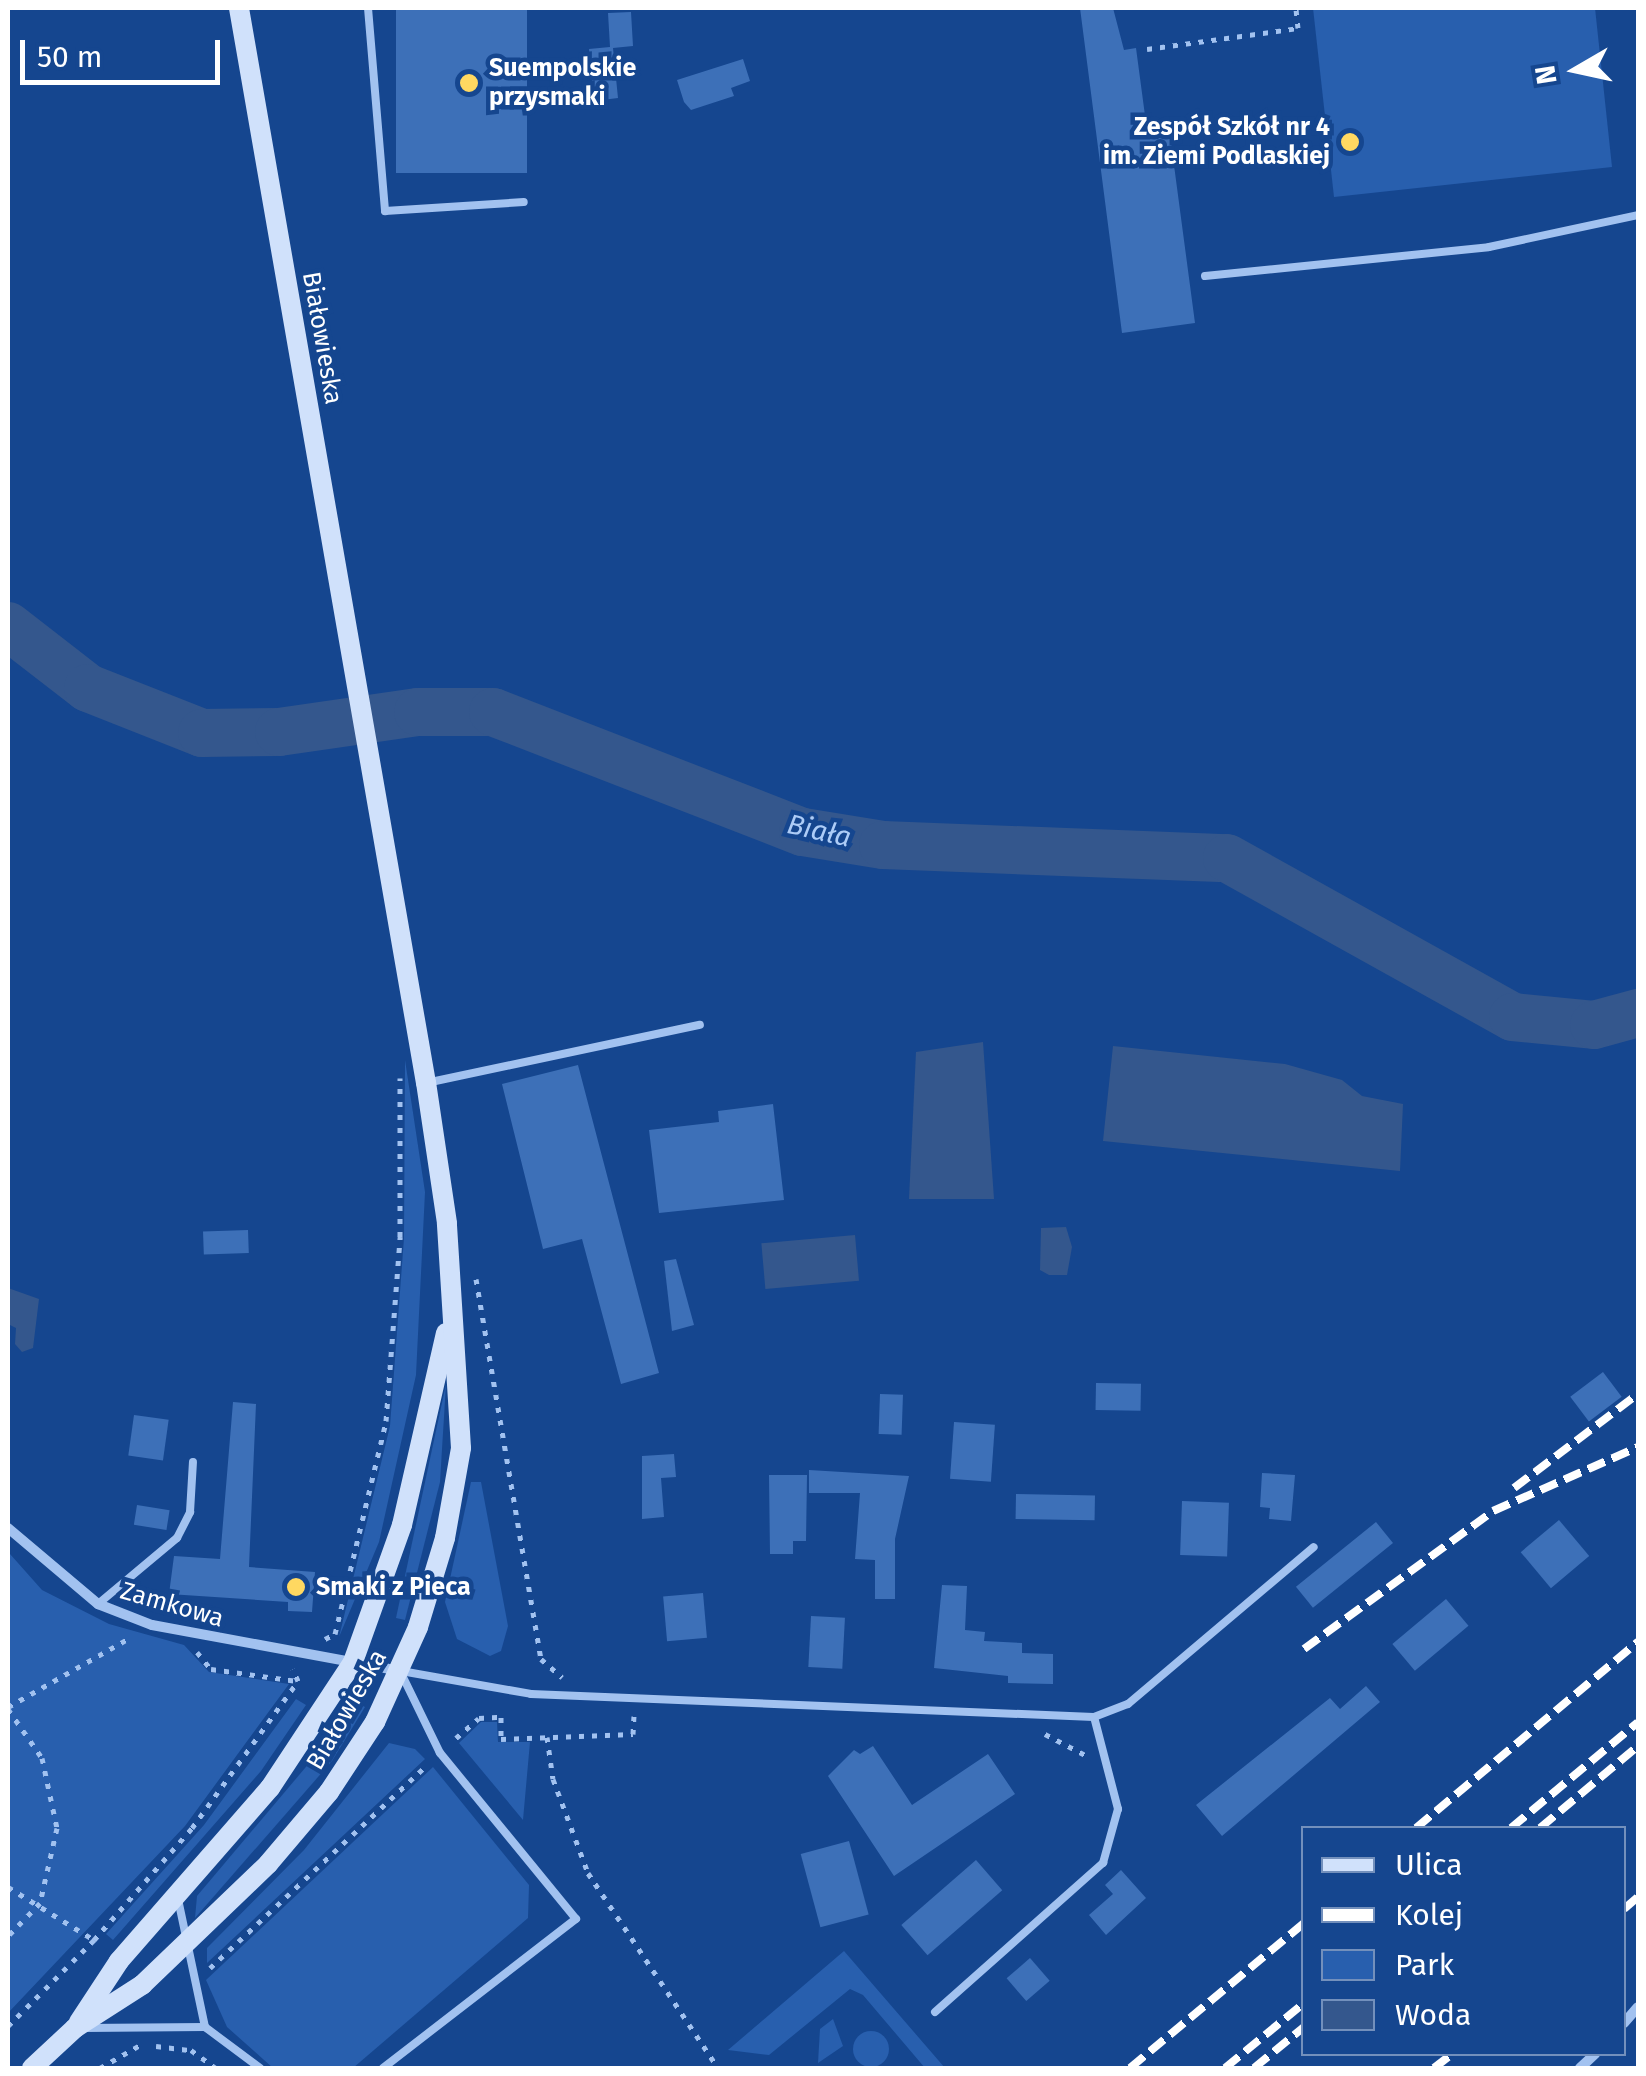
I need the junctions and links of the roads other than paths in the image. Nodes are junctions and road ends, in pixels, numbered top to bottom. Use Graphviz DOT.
graph roads {
  1 [pos="240,8"];
  2 [pos="368,8"];
  3 [pos="524,202"];
  4 [pos="1638,215"];
  5 [pos="1205,276"];
  6 [pos="700,1025"];
  7 [pos="426,1083"];
  8 [pos="451,1312"];
  9 [pos="193,1462"];
  10 [pos="8,1528"];
  11 [pos="1314,1547"];
  12 [pos="98,1604"];
  13 [pos="353,1662"];
  14 [pos="401,1671"];
  15 [pos="1094,1717"];
  16 [pos="178,1897"];
  17 [pos="186,1942"];
  18 [pos="936,2012"];
  19 [pos="205,2027"];
  20 [pos="75,2028"];
  21 [pos="32,2068"];
  22 [pos="260,2068"];
  23 [pos="383,2068"];
  1 -- 7 [label="main road, Białowieska"];
  2 -- 3 [label="lane"];
  4 -- 5 [label="lane"];
  6 -- 7 [label="lane"];
  7 -- 8 [label="main road, Białowieska"];
  8 -- 13 [label="main road, Białowieska"];
  8 -- 14 [label="main road, Białowieska"];
  9 -- 12 [label="lane"];
  10 -- 12 [label="street, Zamkowa"];
  11 -- 15 [label="lane"];
  12 -- 13 [label="street, Zamkowa"];
  13 -- 14 [label="street, Zamkowa"];
  13 -- 16 [label="main road, Białowieska"];
  14 -- 15 [label="lane"];
  14 -- 17 [label="main road, Białowieska"];
  14 -- 23 [label="lane"];
  15 -- 18 [label="lane"];
  16 -- 17 [label="lane"];
  16 -- 20 [label="main road, Białowieska"];
  17 -- 19 [label="lane"];
  17 -- 20 [label="main road, Białowieska"];
  19 -- 20 [label="lane"];
  19 -- 22 [label="lane"];
  20 -- 21 [label="main road, Białowieska"];
}
